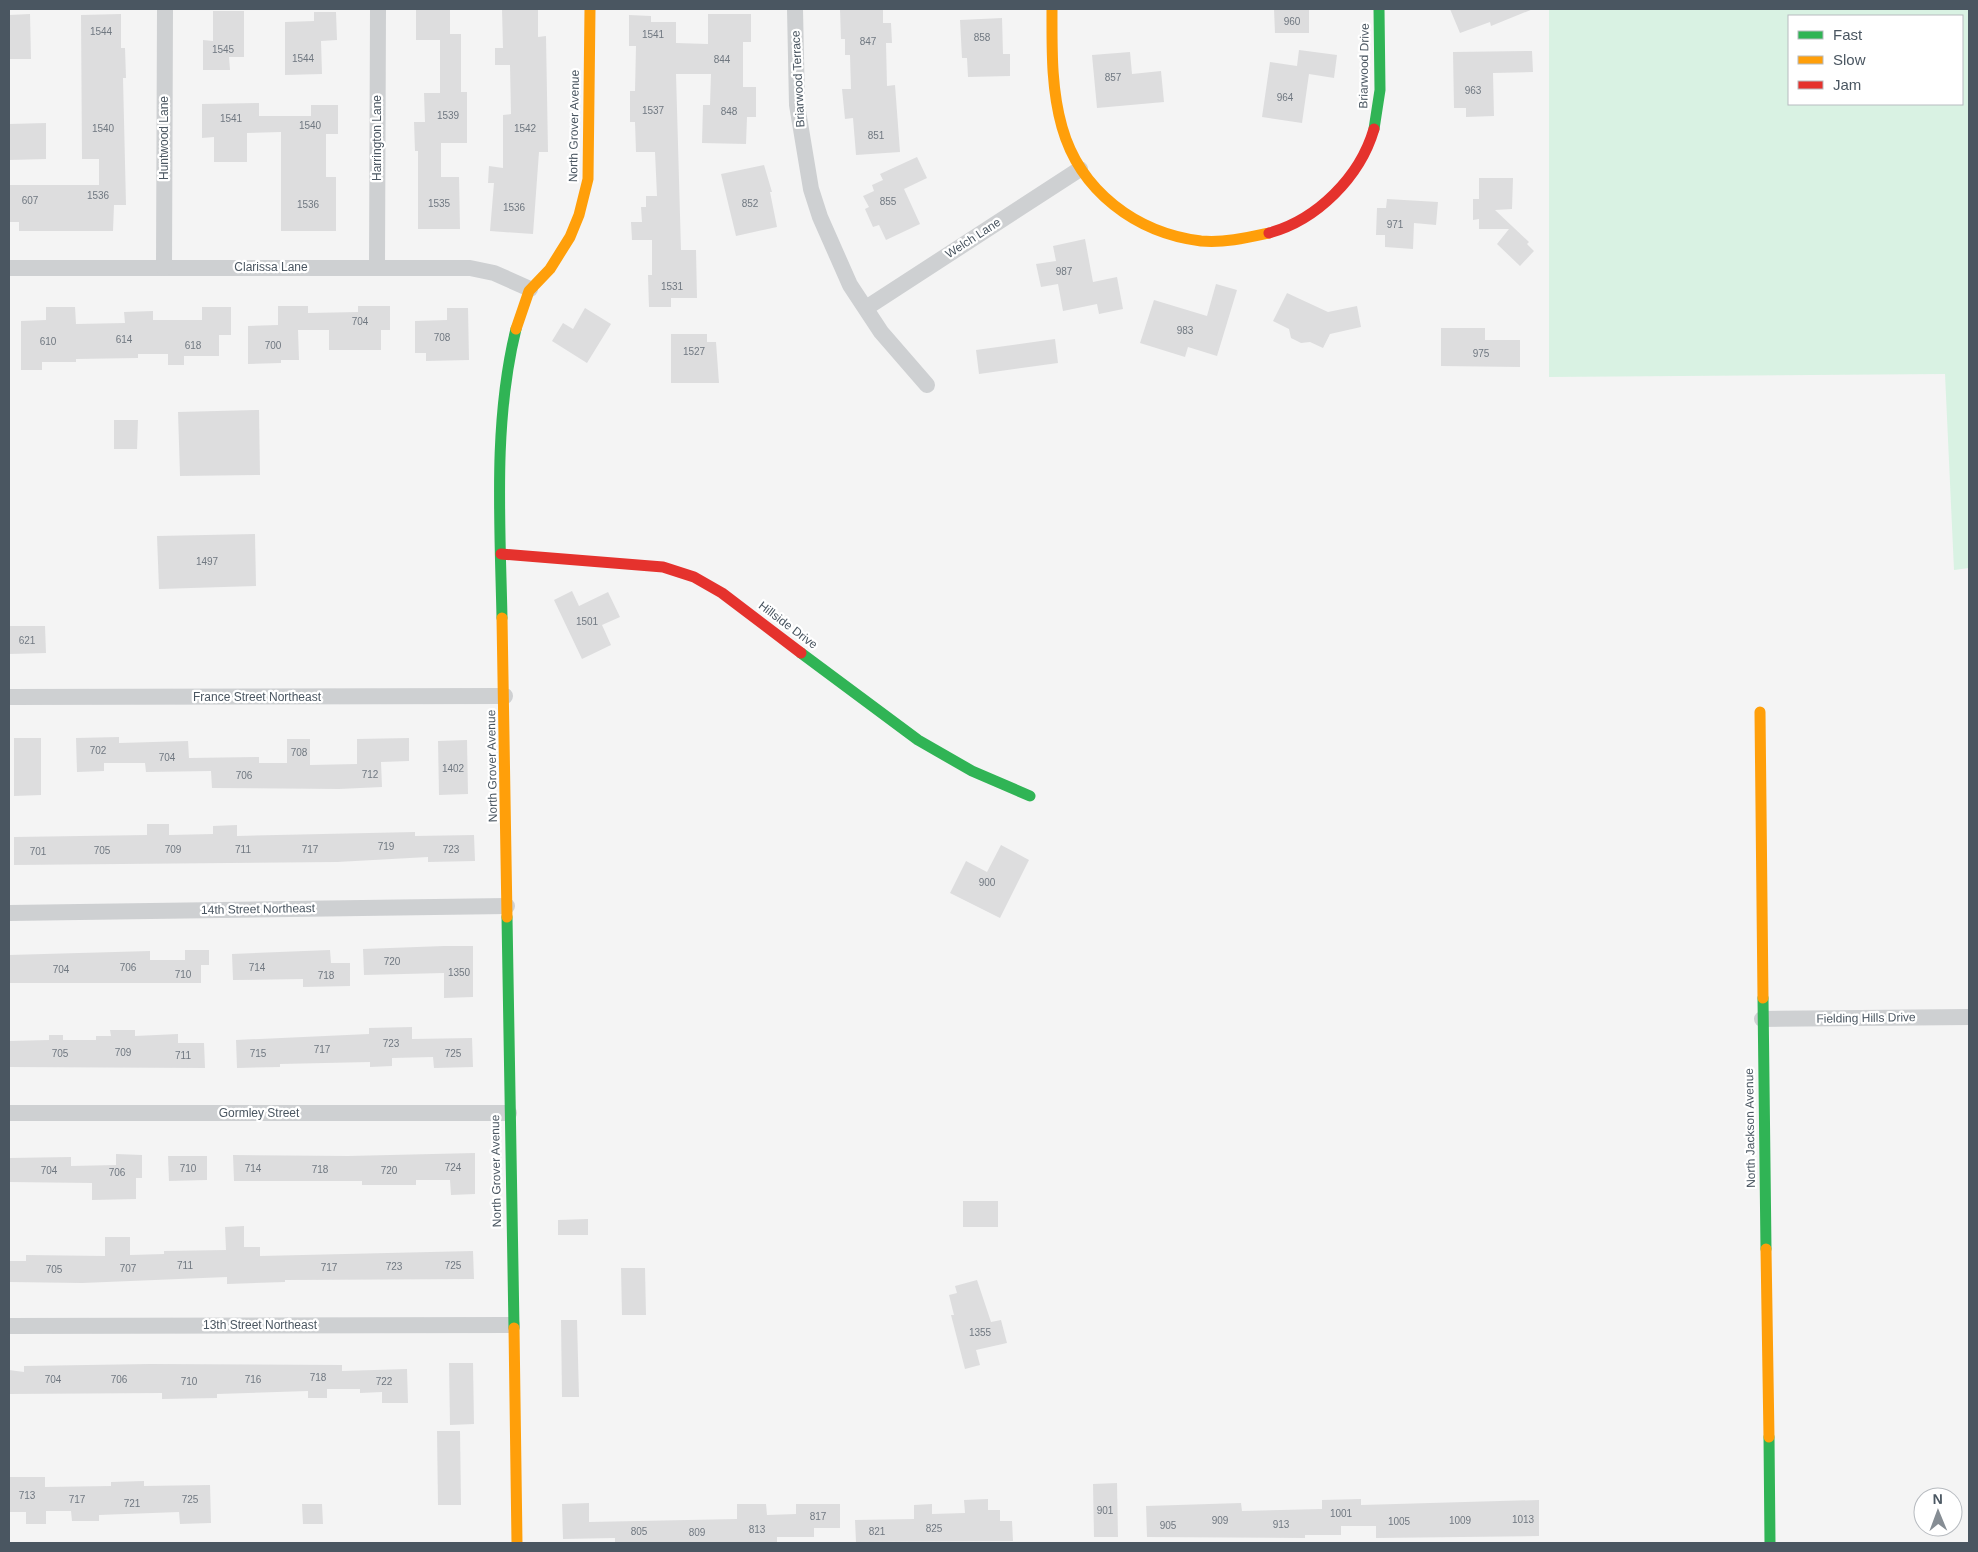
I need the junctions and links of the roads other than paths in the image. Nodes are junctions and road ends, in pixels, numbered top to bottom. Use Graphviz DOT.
graph roads {
  1 [pos="165,9"];
  2 [pos="378,9"];
  3 [pos="590,9"];
  4 [pos="795,9"];
  5 [pos="1052,9"];
  6 [pos="1379,9"];
  7 [pos="1080,169"];
  8 [pos="377,267"];
  9 [pos="9,268"];
  10 [pos="164,268"];
  11 [pos="530,289"];
  12 [pos="866,308"];
  13 [pos="927,385"];
  14 [pos="502,554"];
  15 [pos="505,696"];
  16 [pos="9,697"];
  17 [pos="1760,712"];
  18 [pos="1030,796"];
  19 [pos="507,906"];
  20 [pos="9,912"];
  21 [pos="1969,1016"];
  22 [pos="1762,1019"];
  23 [pos="9,1113"];
  24 [pos="509,1113"];
  25 [pos="512,1325"];
  26 [pos="9,1326"];
  27 [pos="517,1543"];
  28 [pos="1770,1543"];
  1 -- 10 [label="street, Huntwood Lane"];
  2 -- 8 [label="street, Harrington Lane"];
  3 -- 11 [label="street, North Grover Avenue"];
  4 -- 12 [label="street, Briarwood Terrace"];
  5 -- 7 [label="street, Briarwood Drive"];
  6 -- 7 [label="street, Briarwood Drive"];
  7 -- 12 [label="street, Welch Lane"];
  8 -- 10 [label="street, Clarissa Lane"];
  8 -- 11 [label="street, Clarissa Lane"];
  9 -- 10 [label="street, Clarissa Lane"];
  11 -- 14 [label="street, North Grover Avenue"];
  12 -- 13 [label="street, Briarwood Terrace"];
  14 -- 15 [label="street, North Grover Avenue"];
  14 -- 18 [label="street, Hillside Drive"];
  15 -- 16 [label="street, France Street Northeast"];
  15 -- 19 [label="street, North Grover Avenue"];
  17 -- 22 [label="street, North Jackson Avenue"];
  19 -- 20 [label="street, 14th Street Northeast"];
  19 -- 24 [label="street, North Grover Avenue"];
  21 -- 22 [label="street, Fielding Hills Drive"];
  22 -- 28 [label="street, North Jackson Avenue"];
  23 -- 24 [label="street, Gormley Street"];
  24 -- 25 [label="street, North Grover Avenue"];
  25 -- 26 [label="street, 13th Street Northeast"];
  25 -- 27 [label="street, North Grover Avenue"];
}
